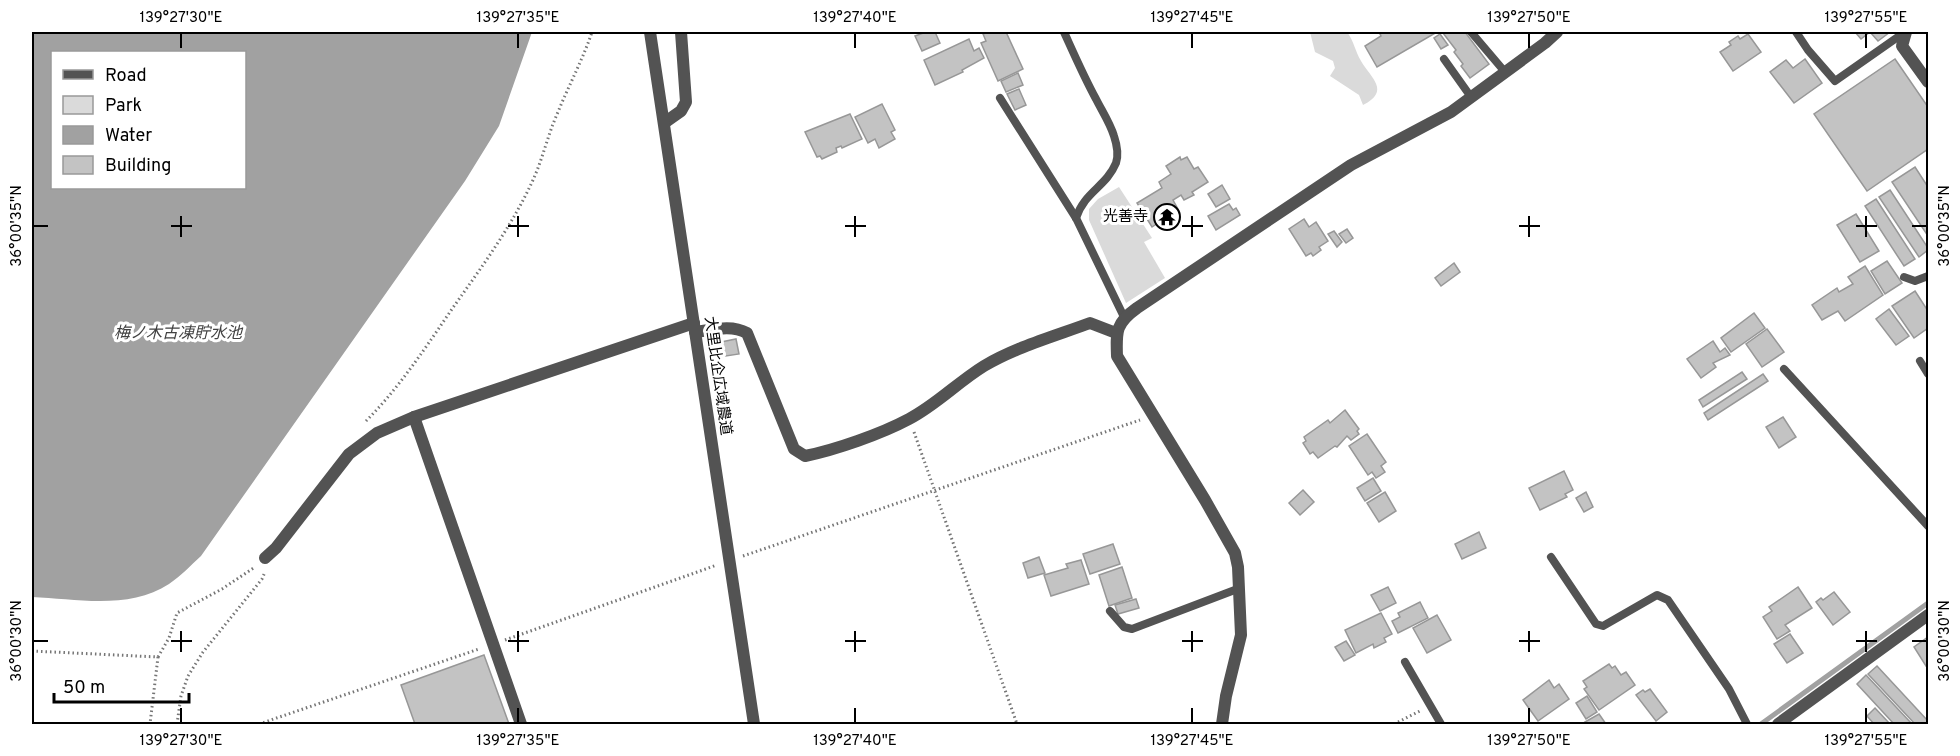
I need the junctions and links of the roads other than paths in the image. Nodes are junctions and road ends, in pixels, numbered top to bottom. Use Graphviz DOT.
graph roads {
  1 [pos="650,32"];
  2 [pos="681,32"];
  3 [pos="1064,32"];
  4 [pos="1471,32"];
  5 [pos="1557,32"];
  6 [pos="1796,32"];
  7 [pos="1905,32"];
  8 [pos="1443,59"];
  9 [pos="1505,72"];
  10 [pos="1929,82"];
  11 [pos="1471,97"];
  12 [pos="1000,98"];
  13 [pos="664,123"];
  14 [pos="1076,218"];
  15 [pos="1904,276"];
  16 [pos="1929,276"];
  17 [pos="1124,317"];
  18 [pos="695,328"];
  19 [pos="1116,333"];
  20 [pos="1920,361"];
  21 [pos="1784,369"];
  22 [pos="1929,374"];
  23 [pos="414,417"];
  24 [pos="1929,526"];
  25 [pos="1551,557"];
  26 [pos="266,558"];
  27 [pos="1240,588"];
  28 [pos="1110,611"];
  29 [pos="1929,615"];
  30 [pos="1405,662"];
  31 [pos="521,724"];
  32 [pos="754,724"];
  33 [pos="1222,724"];
  34 [pos="1441,724"];
  35 [pos="1747,724"];
  36 [pos="1778,724"];
  1 -- 13 [label="street, 大里比企広域農道"];
  2 -- 13 [label="street"];
  3 -- 14 [label="lane"];
  4 -- 9 [label="lane"];
  5 -- 9 [label="street"];
  6 -- 7 [label="lane"];
  7 -- 10 [label="street"];
  8 -- 11 [label="lane"];
  9 -- 11 [label="street"];
  11 -- 17 [label="street"];
  12 -- 14 [label="lane"];
  13 -- 18 [label="street, 大里比企広域農道"];
  14 -- 17 [label="lane"];
  15 -- 16 [label="lane"];
  17 -- 19 [label="street"];
  18 -- 19 [label="street"];
  18 -- 23 [label="street"];
  18 -- 32 [label="street, 大里比企広域農道"];
  19 -- 27 [label="street"];
  20 -- 22 [label="lane"];
  21 -- 24 [label="lane"];
  23 -- 26 [label="street"];
  23 -- 31 [label="street"];
  25 -- 35 [label="lane"];
  27 -- 28 [label="lane"];
  27 -- 33 [label="street"];
  29 -- 36 [label="street"];
  30 -- 34 [label="lane"];
}
